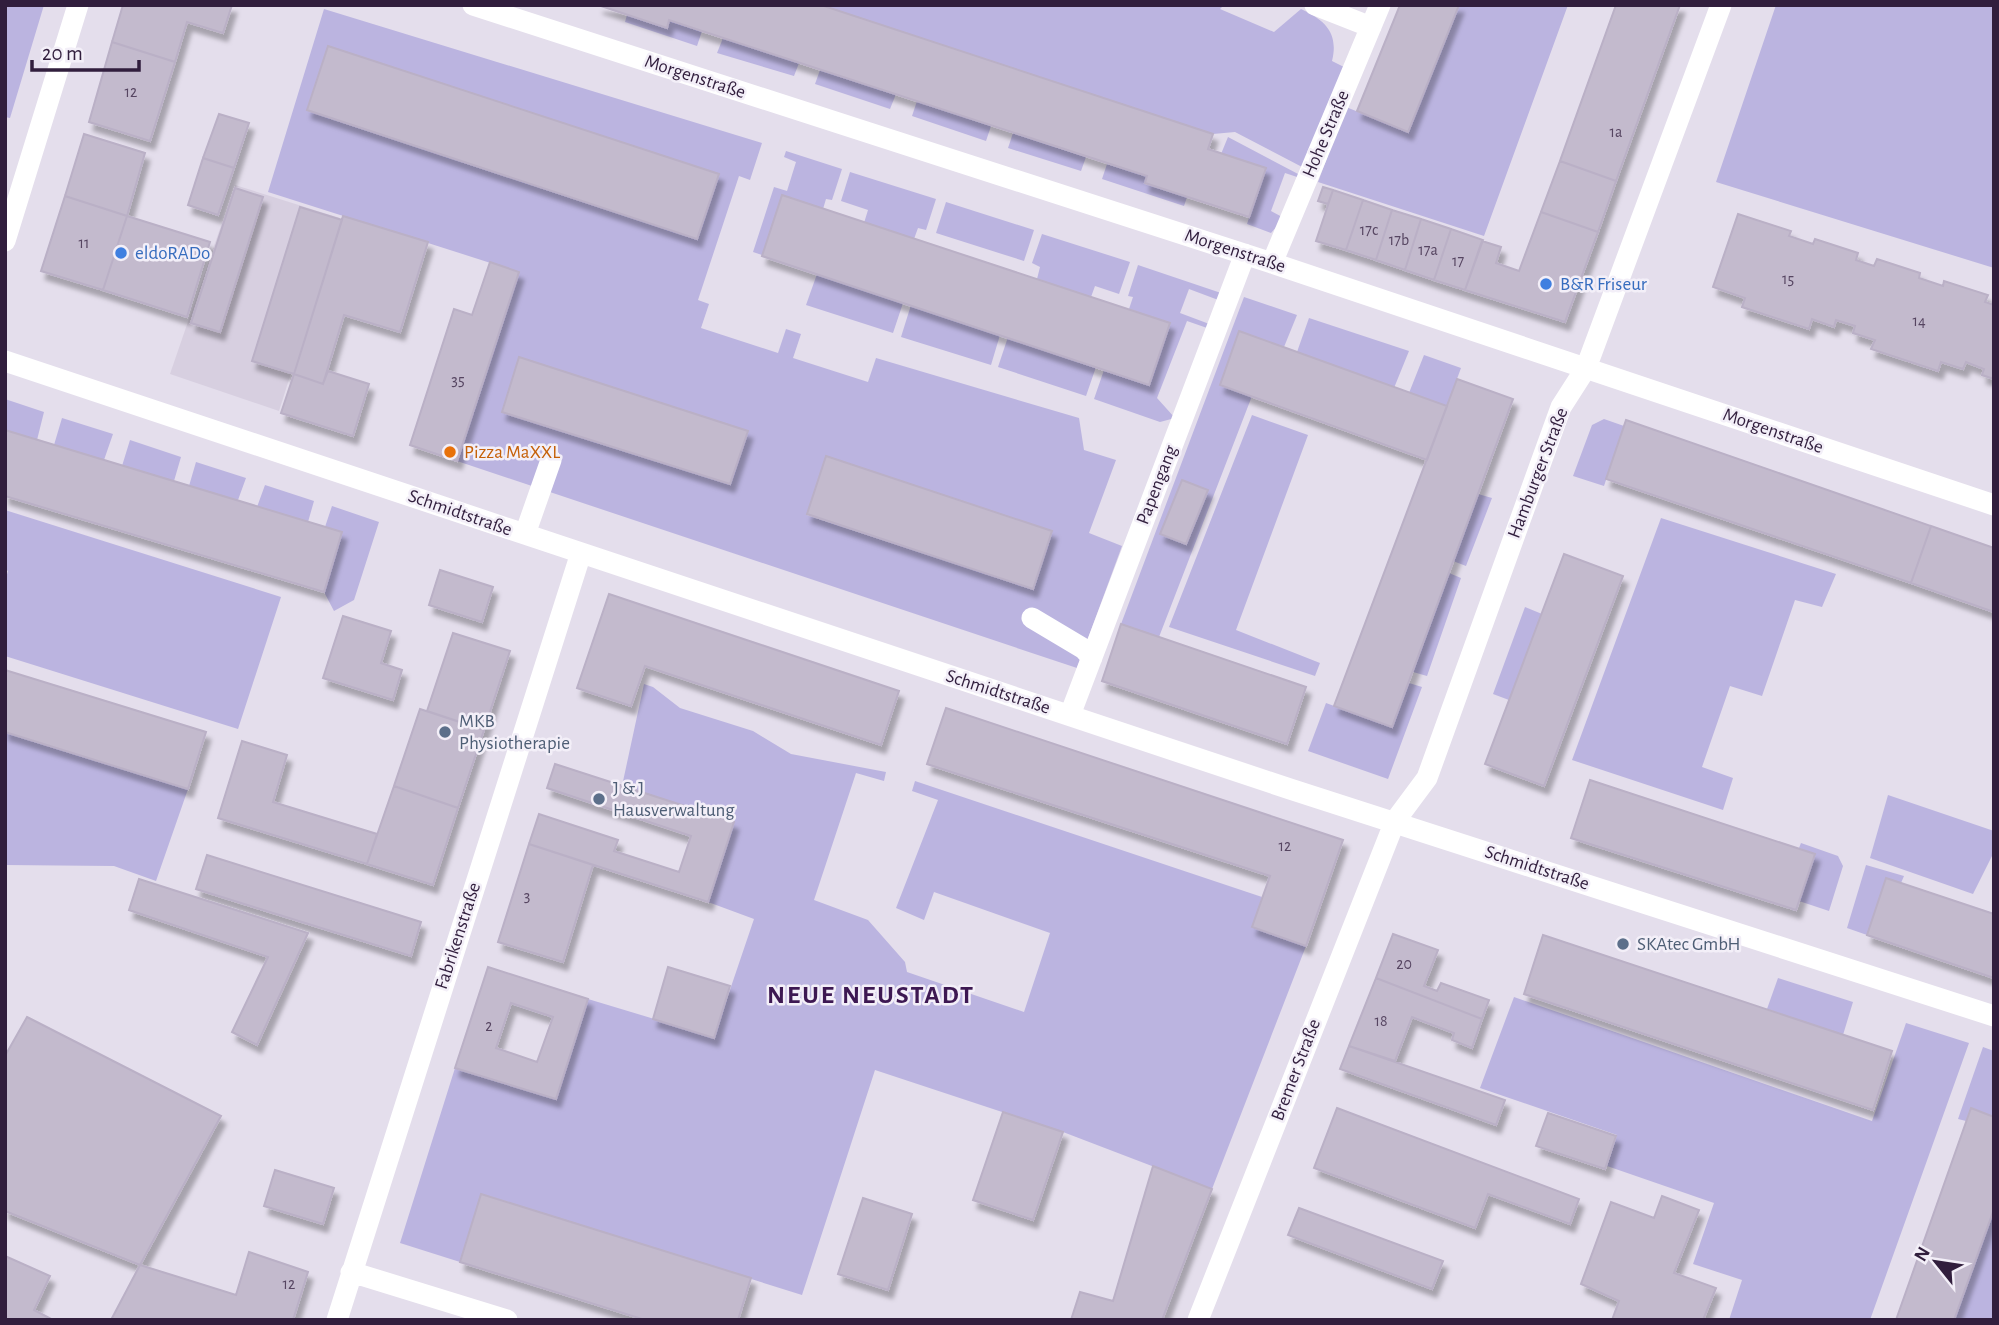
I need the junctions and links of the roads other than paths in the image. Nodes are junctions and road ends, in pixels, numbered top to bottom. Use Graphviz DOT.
graph roads {
  1 [pos="78,5"];
  2 [pos="473,5"];
  3 [pos="1315,5"];
  4 [pos="1380,5"];
  5 [pos="1721,5"];
  6 [pos="526,13"];
  7 [pos="1371,27"];
  8 [pos="5,241"];
  9 [pos="1245,254"];
  10 [pos="1272,262"];
  11 [pos="5,361"];
  12 [pos="1586,368"];
  13 [pos="551,460"];
  14 [pos="1994,505"];
  15 [pos="525,534"];
  16 [pos="581,553"];
  17 [pos="1032,618"];
  18 [pos="1092,658"];
  19 [pos="1070,715"];
  20 [pos="1395,821"];
  21 [pos="1994,1016"];
  22 [pos="351,1272"];
  23 [pos="337,1320"];
  24 [pos="507,1320"];
  25 [pos="1198,1320"];
  1 -- 8 [label="street"];
  2 -- 6 [label="street, Morgenstraße"];
  3 -- 7 [label="street"];
  4 -- 7 [label="street, Hohe Straße"];
  5 -- 12 [label="street, Hamburger Straße"];
  6 -- 9 [label="street, Morgenstraße"];
  7 -- 10 [label="street, Hohe Straße"];
  9 -- 10 [label="street, Morgenstraße"];
  9 -- 18 [label="street, Papengang"];
  10 -- 12 [label="street, Morgenstraße"];
  11 -- 15 [label="street, Schmidtstraße"];
  12 -- 14 [label="street, Morgenstraße"];
  12 -- 20 [label="street, Hamburger Straße"];
  13 -- 15 [label="street"];
  15 -- 16 [label="street, Schmidtstraße"];
  16 -- 19 [label="street, Schmidtstraße"];
  16 -- 22 [label="street, Fabrikenstraße"];
  17 -- 18 [label="street"];
  18 -- 19 [label="street, Papengang"];
  19 -- 20 [label="street, Schmidtstraße"];
  20 -- 21 [label="street, Schmidtstraße"];
  20 -- 25 [label="street, Bremer Straße"];
  22 -- 23 [label="street, Fabrikenstraße"];
  22 -- 24 [label="street"];
}
